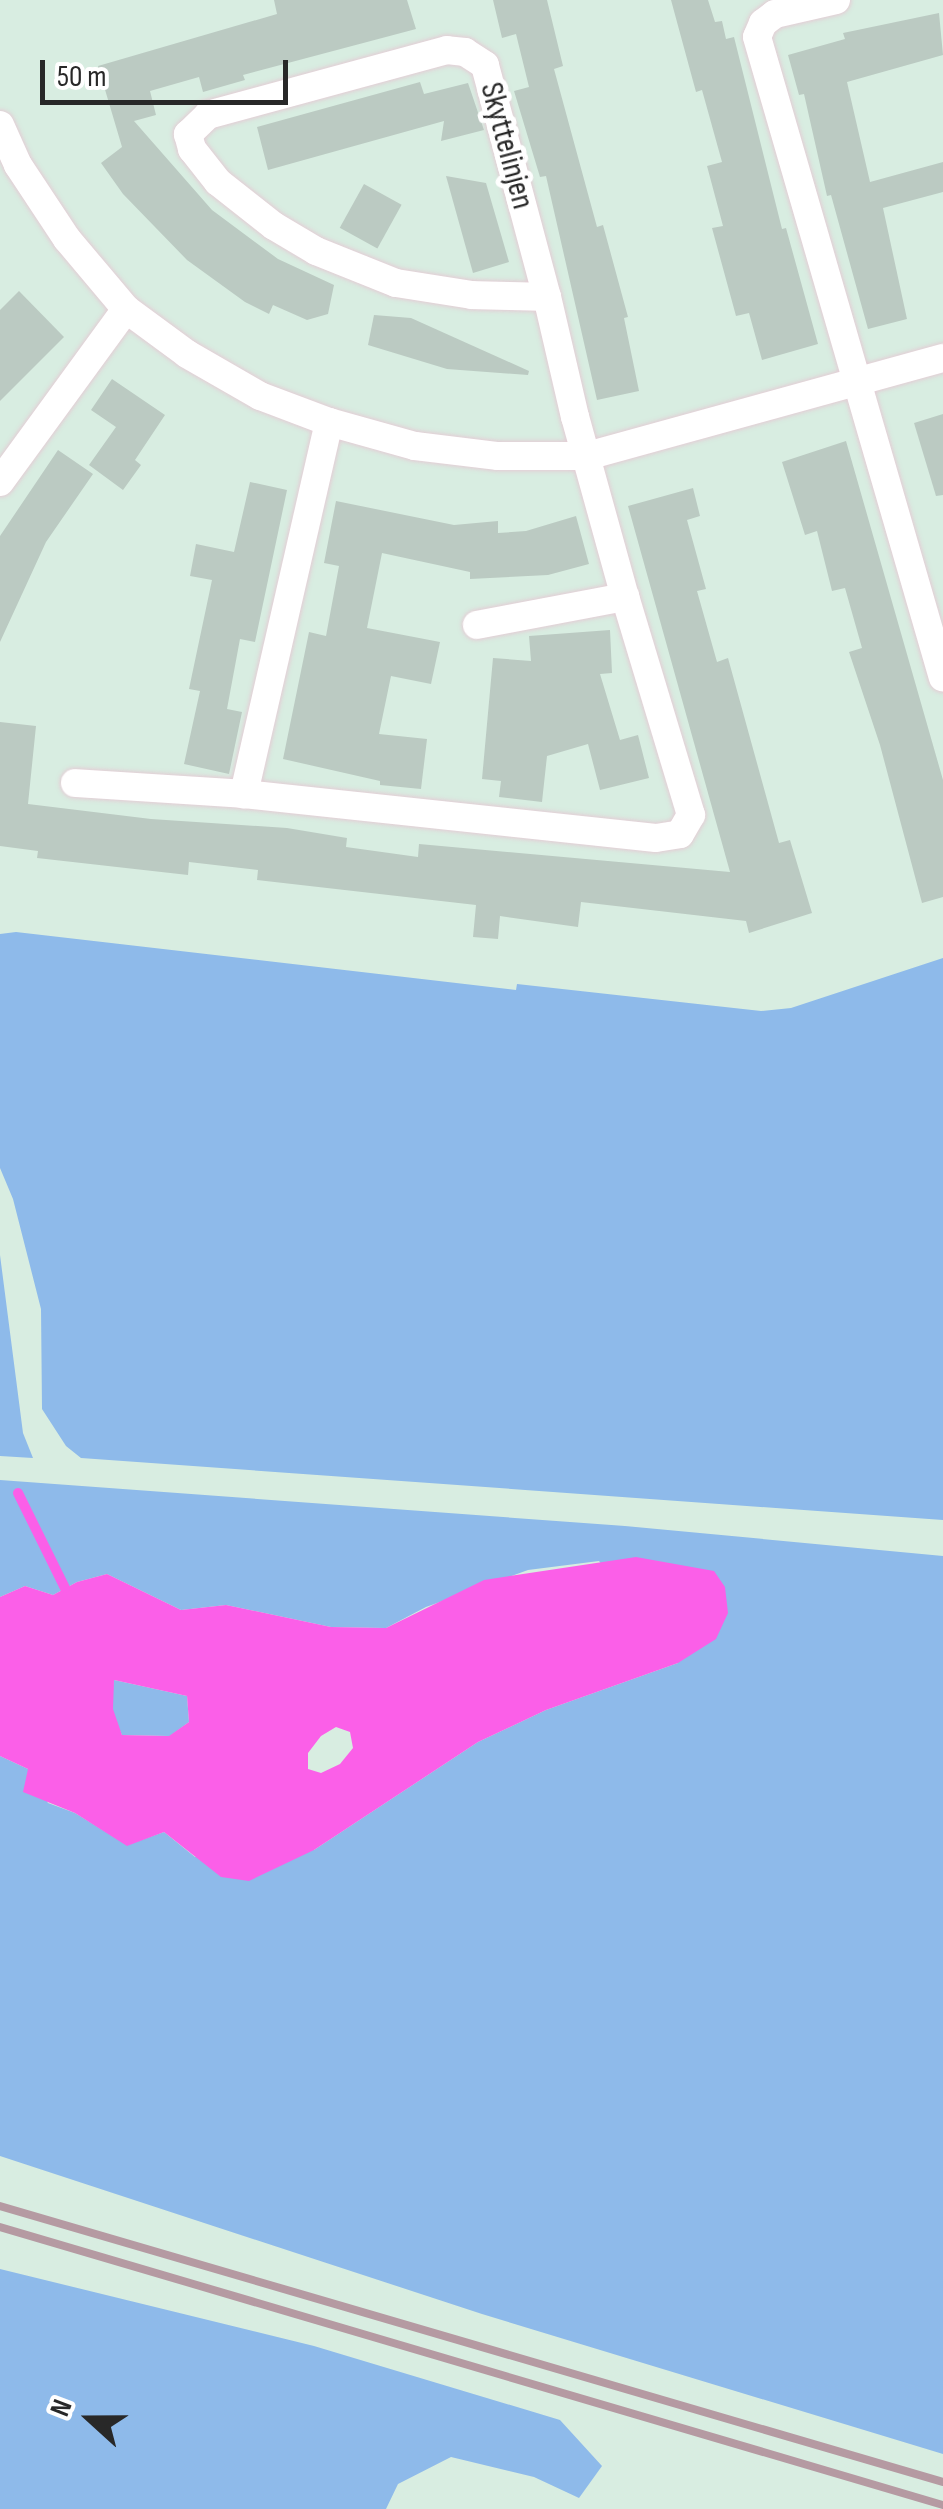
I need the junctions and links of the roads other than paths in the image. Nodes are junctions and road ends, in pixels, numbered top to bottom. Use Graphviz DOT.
graph roads {
  1 [pos="836,0"];
  2 [pos="0,125"];
  3 [pos="9,166"];
  4 [pos="547,297"];
  5 [pos="126,309"];
  6 [pos="943,358"];
  7 [pos="858,382"];
  8 [pos="328,422"];
  9 [pos="587,456"];
  10 [pos="0,482"];
  11 [pos="624,597"];
  12 [pos="476,625"];
  13 [pos="943,678"];
  14 [pos="75,783"];
  15 [pos="244,794"];
  1 -- 7 [label="street"];
  2 -- 3 [label="street"];
  3 -- 5 [label="street"];
  4 -- 4 [label="street, Skyttelinjen"];
  4 -- 9 [label="street, Skyttelinjen"];
  5 -- 8 [label="street"];
  5 -- 10 [label="street"];
  6 -- 7 [label="street"];
  7 -- 9 [label="street"];
  7 -- 13 [label="street"];
  8 -- 9 [label="street"];
  8 -- 15 [label="street"];
  9 -- 11 [label="street, Skyttelinjen"];
  11 -- 12 [label="street"];
  11 -- 15 [label="street, Skyttelinjen"];
  14 -- 15 [label="street, Skyttelinjen"];
}
